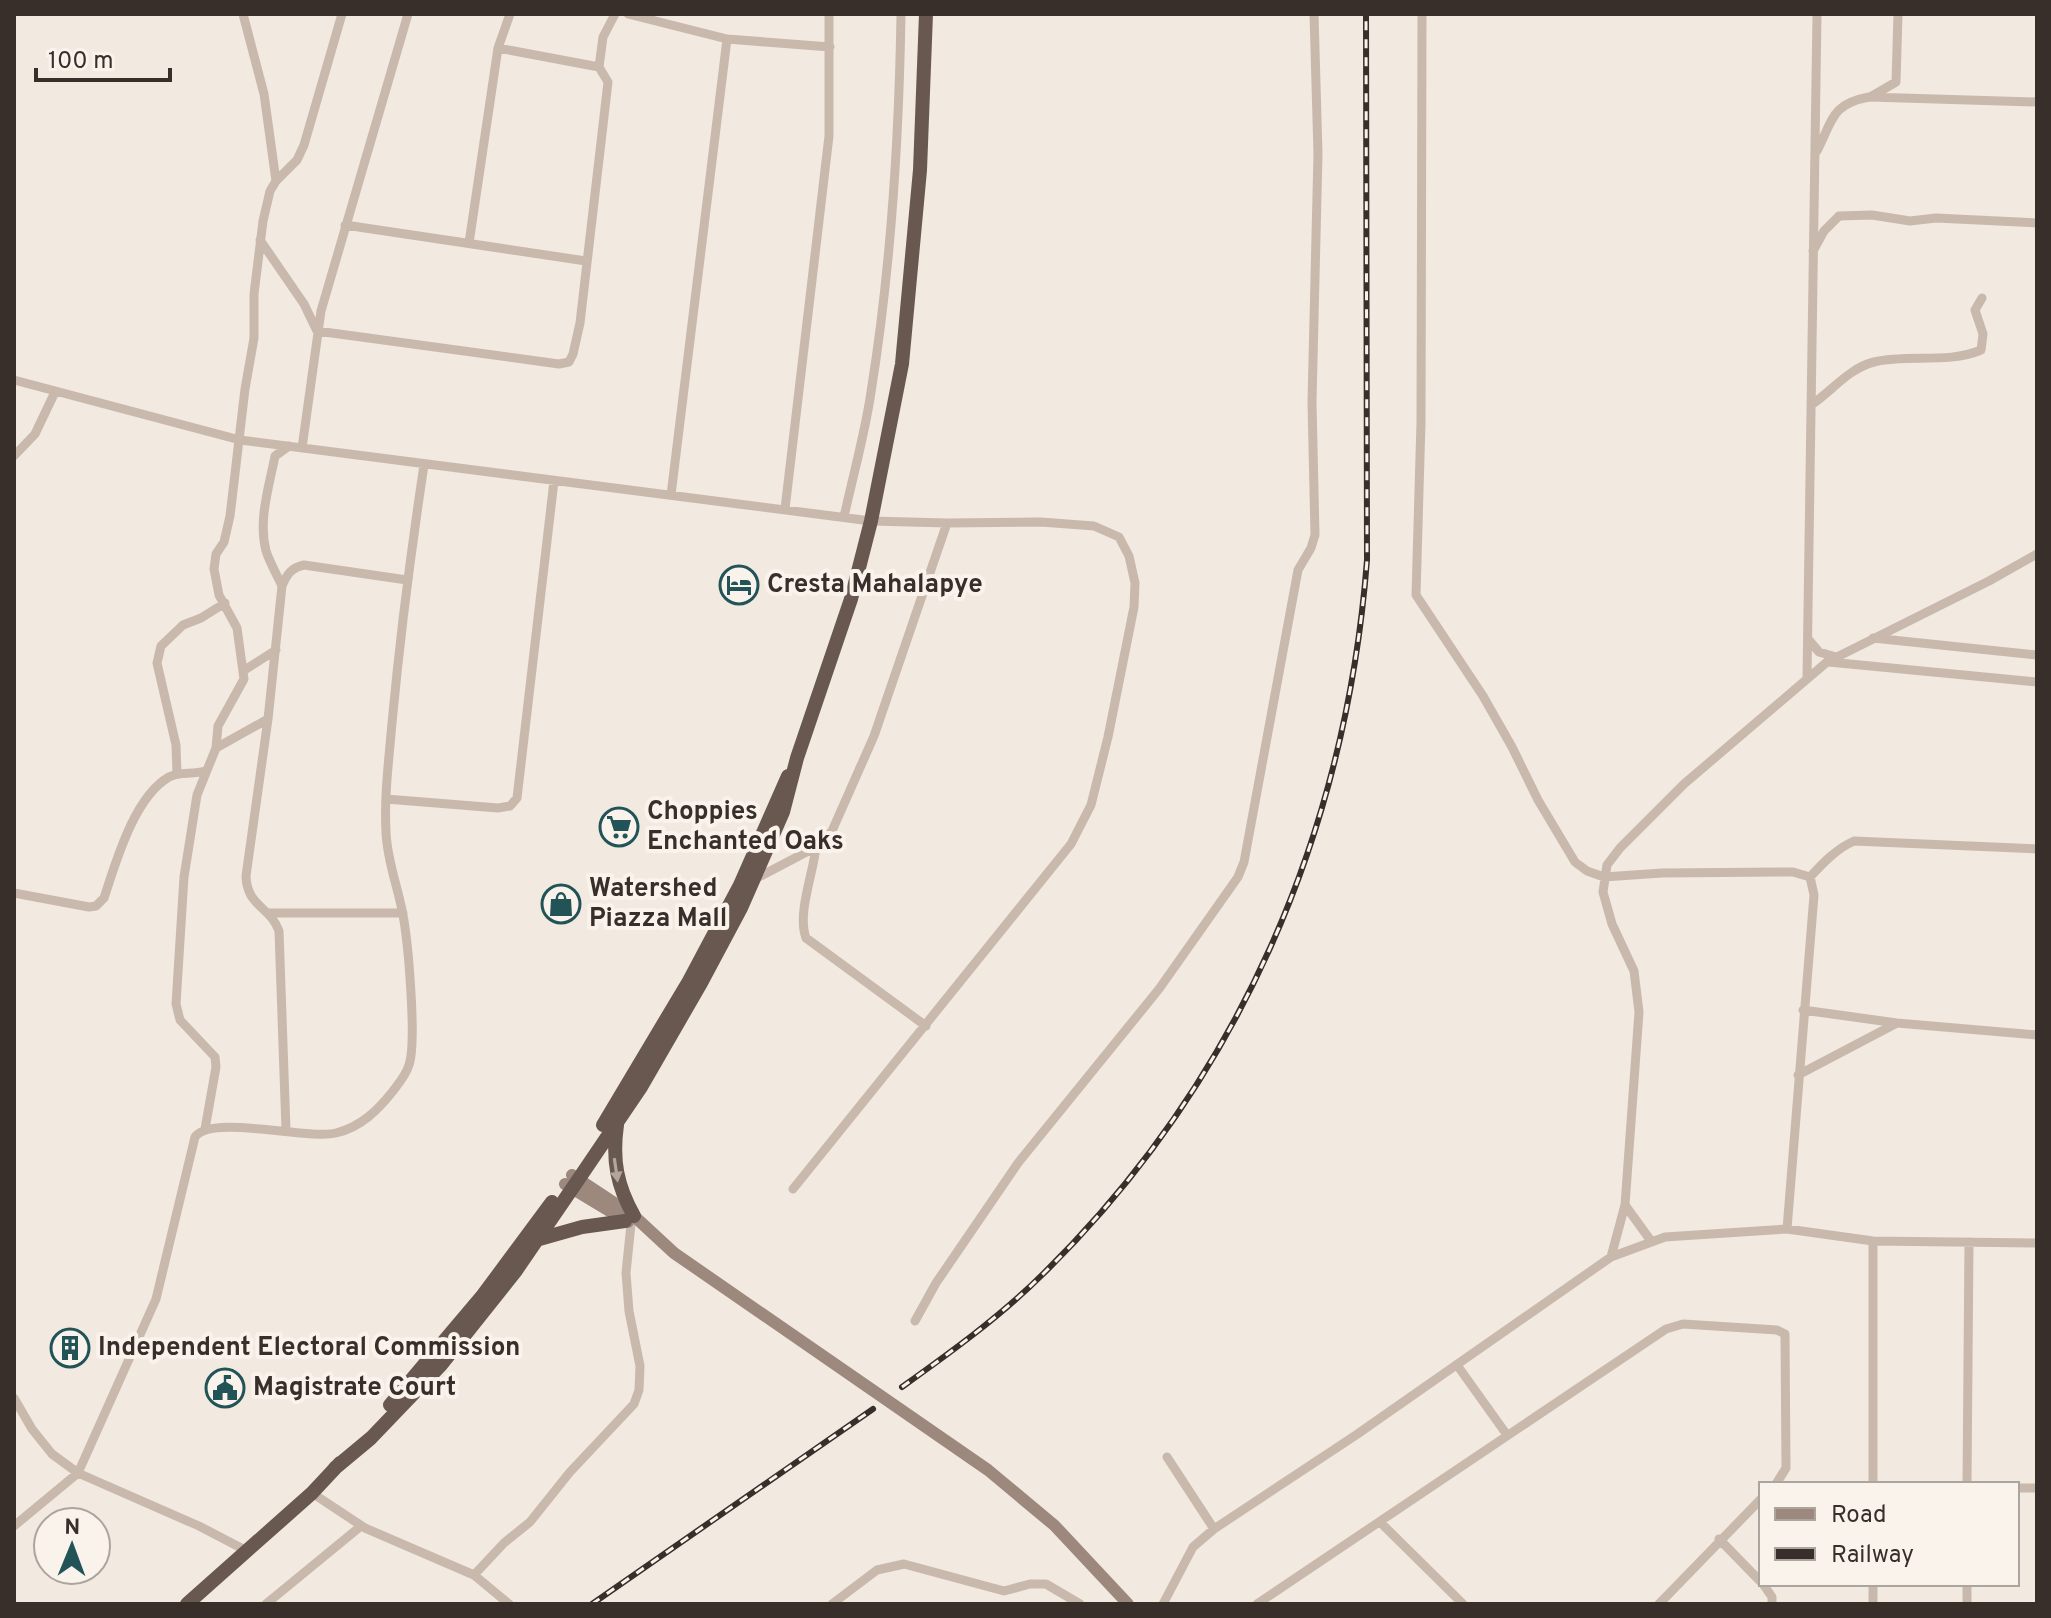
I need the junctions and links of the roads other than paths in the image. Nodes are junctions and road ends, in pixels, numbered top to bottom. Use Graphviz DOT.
graph roads {
  1 [pos="243,14"];
  2 [pos="342,14"];
  3 [pos="408,14"];
  4 [pos="510,14"];
  5 [pos="615,14"];
  6 [pos="628,14"];
  7 [pos="829,14"];
  8 [pos="901,14"];
  9 [pos="926,14"];
  10 [pos="1314,14"];
  11 [pos="1422,14"];
  12 [pos="1817,14"];
  13 [pos="1898,14"];
  14 [pos="727,39"];
  15 [pos="830,47"];
  16 [pos="498,48"];
  17 [pos="599,67"];
  18 [pos="1869,97"];
  19 [pos="2037,102"];
  20 [pos="1815,154"];
  21 [pos="276,181"];
  22 [pos="2037,223"];
  23 [pos="345,225"];
  24 [pos="260,240"];
  25 [pos="469,243"];
  26 [pos="1813,251"];
  27 [pos="586,261"];
  28 [pos="1982,298"];
  29 [pos="317,331"];
  30 [pos="14,380"];
  31 [pos="55,392"];
  32 [pos="1811,405"];
  33 [pos="240,440"];
  34 [pos="290,446"];
  35 [pos="302,448"];
  36 [pos="14,456"];
  37 [pos="424,465"];
  38 [pos="554,481"];
  39 [pos="671,495"];
  40 [pos="785,509"];
  41 [pos="844,517"];
  42 [pos="871,521"];
  43 [pos="947,523"];
  44 [pos="2037,554"];
  45 [pos="407,580"];
  46 [pos="282,586"];
  47 [pos="225,603"];
  48 [pos="1872,638"];
  49 [pos="1808,639"];
  50 [pos="276,650"];
  51 [pos="2037,655"];
  52 [pos="1832,660"];
  53 [pos="243,671"];
  54 [pos="1807,677"];
  55 [pos="2037,682"];
  56 [pos="268,719"];
  57 [pos="216,748"];
  58 [pos="205,771"];
  59 [pos="177,774"];
  60 [pos="386,799"];
  61 [pos="816,847"];
  62 [pos="2037,849"];
  63 [pos="1604,877"];
  64 [pos="1810,877"];
  65 [pos="747,882"];
  66 [pos="14,893"];
  67 [pos="268,913"];
  68 [pos="403,913"];
  69 [pos="1803,1010"];
  70 [pos="1897,1023"];
  71 [pos="926,1026"];
  72 [pos="2037,1035"];
  73 [pos="1798,1075"];
  74 [pos="617,1121"];
  75 [pos="205,1129"];
  76 [pos="286,1130"];
  77 [pos="572,1182"];
  78 [pos="793,1189"];
  79 [pos="1625,1205"];
  80 [pos="630,1220"];
  81 [pos="1787,1229"];
  82 [pos="536,1240"];
  83 [pos="1651,1241"];
  84 [pos="1873,1241"];
  85 [pos="1969,1242"];
  86 [pos="2037,1243"];
  87 [pos="1611,1257"];
  88 [pos="915,1321"];
  89 [pos="1457,1365"];
  90 [pos="14,1398"];
  91 [pos="1507,1435"];
  92 [pos="1167,1457"];
  93 [pos="335,1468"];
  94 [pos="78,1473"];
  95 [pos="1777,1482"];
  96 [pos="1873,1482"];
  97 [pos="1967,1482"];
  98 [pos="312,1493"];
  99 [pos="1759,1501"];
  100 [pos="1380,1522"];
  101 [pos="14,1526"];
  102 [pos="361,1526"];
  103 [pos="1214,1529"];
  104 [pos="1719,1539"];
  105 [pos="247,1551"];
  106 [pos="474,1575"];
  107 [pos="1759,1580"];
  108 [pos="1764,1586"];
  109 [pos="187,1604"];
  110 [pos="266,1604"];
  111 [pos="509,1604"];
  112 [pos="832,1604"];
  113 [pos="1080,1604"];
  114 [pos="1128,1604"];
  115 [pos="1163,1604"];
  116 [pos="1257,1604"];
  117 [pos="1463,1604"];
  118 [pos="1659,1604"];
  119 [pos="1772,1604"];
  1 -- 21 [label="street"];
  2 -- 21 [label="street"];
  3 -- 23 [label="street"];
  4 -- 16 [label="street"];
  5 -- 17 [label="street"];
  6 -- 14 [label="street"];
  7 -- 15 [label="street"];
  8 -- 41 [label="street"];
  9 -- 42 [label="highway"];
  10 -- 88 [label="street"];
  11 -- 63 [label="street"];
  12 -- 20 [label="street"];
  13 -- 18 [label="street"];
  14 -- 15 [label="street"];
  14 -- 39 [label="street"];
  15 -- 40 [label="street"];
  16 -- 17 [label="street"];
  16 -- 25 [label="street"];
  17 -- 27 [label="street"];
  18 -- 19 [label="street"];
  18 -- 20 [label="street"];
  20 -- 26 [label="street"];
  21 -- 24 [label="street"];
  22 -- 26 [label="street"];
  23 -- 25 [label="street"];
  23 -- 29 [label="street"];
  24 -- 29 [label="street"];
  24 -- 33 [label="street"];
  25 -- 27 [label="street"];
  26 -- 32 [label="street"];
  27 -- 29 [label="street"];
  28 -- 32 [label="street"];
  29 -- 35 [label="street"];
  30 -- 31 [label="street"];
  31 -- 33 [label="street"];
  31 -- 36 [label="street"];
  32 -- 49 [label="street"];
  33 -- 34 [label="street"];
  33 -- 47 [label="street"];
  34 -- 35 [label="street"];
  34 -- 46 [label="street"];
  35 -- 37 [label="street"];
  37 -- 38 [label="street"];
  37 -- 45 [label="street"];
  38 -- 39 [label="street"];
  38 -- 60 [label="street"];
  39 -- 40 [label="street"];
  40 -- 41 [label="street"];
  41 -- 42 [label="street"];
  42 -- 43 [label="street"];
  42 -- 65 [label="highway"];
  43 -- 61 [label="street"];
  43 -- 71 [label="street"];
  44 -- 48 [label="street"];
  45 -- 46 [label="street"];
  45 -- 60 [label="street"];
  46 -- 50 [label="street"];
  47 -- 53 [label="street"];
  47 -- 59 [label="street"];
  48 -- 51 [label="street"];
  48 -- 52 [label="street"];
  49 -- 52 [label="street"];
  49 -- 54 [label="street"];
  50 -- 53 [label="street"];
  50 -- 56 [label="street"];
  52 -- 54 [label="street"];
  52 -- 55 [label="street"];
  53 -- 57 [label="street"];
  54 -- 63 [label="street"];
  56 -- 57 [label="street"];
  56 -- 67 [label="street"];
  57 -- 58 [label="street"];
  58 -- 59 [label="street"];
  58 -- 75 [label="street"];
  59 -- 66 [label="street"];
  60 -- 68 [label="street"];
  61 -- 65 [label="street"];
  61 -- 71 [label="street"];
  62 -- 64 [label="street"];
  63 -- 64 [label="street"];
  63 -- 79 [label="street"];
  64 -- 69 [label="street"];
  65 -- 74 [label="highway"];
  65 -- 77 [label="highway"];
  67 -- 68 [label="street"];
  67 -- 76 [label="street"];
  68 -- 76 [label="street"];
  69 -- 70 [label="street"];
  69 -- 73 [label="street"];
  70 -- 72 [label="street"];
  70 -- 73 [label="street"];
  71 -- 78 [label="street"];
  73 -- 81 [label="street"];
  74 -- 77 [label="highway"];
  74 -- 80 [label="highway, one-way"];
  75 -- 76 [label="street"];
  75 -- 94 [label="street"];
  77 -- 80 [label="main road"];
  77 -- 82 [label="highway"];
  77 -- 93 [label="highway"];
  79 -- 83 [label="street"];
  79 -- 87 [label="street"];
  80 -- 82 [label="highway"];
  80 -- 106 [label="street"];
  80 -- 114 [label="main road"];
  81 -- 83 [label="street"];
  81 -- 84 [label="street"];
  82 -- 93 [label="highway"];
  83 -- 87 [label="street"];
  84 -- 85 [label="street"];
  84 -- 96 [label="street"];
  85 -- 86 [label="street"];
  85 -- 97 [label="street"];
  87 -- 89 [label="street"];
  89 -- 91 [label="street"];
  89 -- 103 [label="street"];
  90 -- 94 [label="street"];
  91 -- 95 [label="street"];
  91 -- 100 [label="street"];
  92 -- 103 [label="street"];
  93 -- 98 [label="highway"];
  94 -- 101 [label="street"];
  94 -- 105 [label="street"];
  98 -- 102 [label="street"];
  98 -- 105 [label="highway"];
  99 -- 104 [label="street"];
  100 -- 116 [label="street"];
  100 -- 117 [label="street"];
  102 -- 106 [label="street"];
  102 -- 110 [label="street"];
  103 -- 115 [label="street"];
  104 -- 107 [label="street"];
  104 -- 118 [label="street"];
  105 -- 109 [label="highway"];
  106 -- 111 [label="street"];
  108 -- 119 [label="street"];
  112 -- 113 [label="street"];
}
